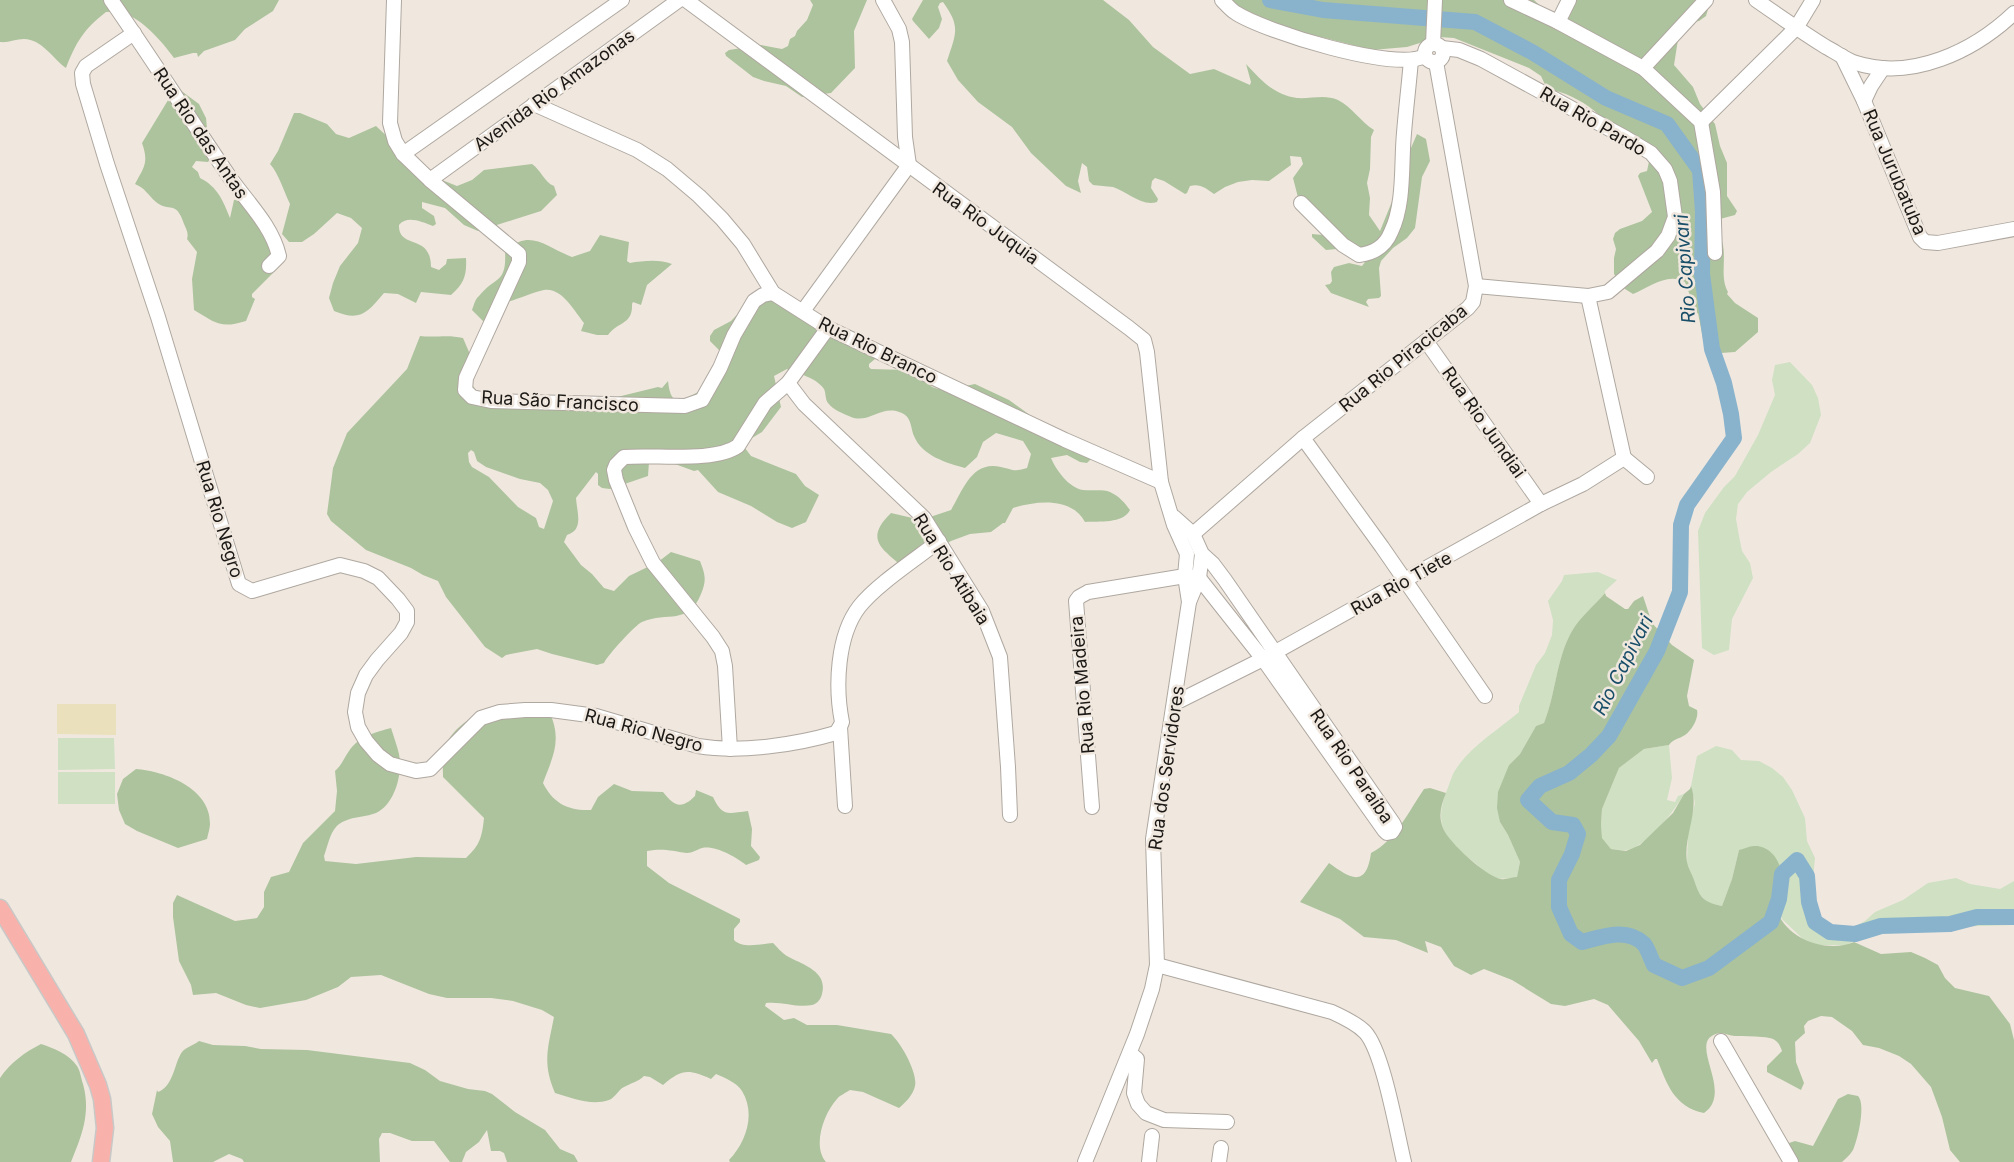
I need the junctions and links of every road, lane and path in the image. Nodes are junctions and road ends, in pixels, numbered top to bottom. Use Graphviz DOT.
graph roads {
  1 [pos="111,0"];
  2 [pos="394,0"];
  3 [pos="622,0"];
  4 [pos="679,0"];
  5 [pos="686,0"];
  6 [pos="883,0"];
  7 [pos="1222,0"];
  8 [pos="1511,0"];
  9 [pos="1569,0"];
  10 [pos="1706,0"];
  11 [pos="1756,0"];
  12 [pos="1814,0"];
  13 [pos="1435,1"];
  14 [pos="2014,13"];
  15 [pos="1558,22"];
  16 [pos="1796,28"];
  17 [pos="134,33"];
  18 [pos="1438,46"];
  19 [pos="1842,56"];
  20 [pos="1431,59"];
  21 [pos="1411,60"];
  22 [pos="1643,68"];
  23 [pos="1883,68"];
  24 [pos="1864,101"];
  25 [pos="534,104"];
  26 [pos="1701,122"];
  27 [pos="403,154"];
  28 [pos="908,165"];
  29 [pos="430,180"];
  30 [pos="1301,203"];
  31 [pos="2014,229"];
  32 [pos="1715,253"];
  33 [pos="269,266"];
  34 [pos="1476,286"];
  35 [pos="773,293"];
  36 [pos="1588,296"];
  37 [pos="803,311"];
  38 [pos="828,328"];
  39 [pos="1426,341"];
  40 [pos="788,384"];
  41 [pos="1303,438"];
  42 [pos="1624,458"];
  43 [pos="1647,477"];
  44 [pos="1161,482"];
  45 [pos="1541,504"];
  46 [pos="1186,535"];
  47 [pos="939,541"];
  48 [pos="1187,554"];
  49 [pos="1202,554"];
  50 [pos="1192,577"];
  51 [pos="1406,580"];
  52 [pos="1268,656"];
  53 [pos="1485,696"];
  54 [pos="1175,703"];
  55 [pos="840,727"];
  56 [pos="730,749"];
  57 [pos="845,806"];
  58 [pos="1092,807"];
  59 [pos="1010,815"];
  60 [pos="0,908"];
  61 [pos="1157,965"];
  62 [pos="1721,1040"];
  63 [pos="1130,1052"];
  64 [pos="1226,1122"];
  65 [pos="1152,1136"];
  66 [pos="101,1162"];
  67 [pos="1085,1162"];
  68 [pos="1149,1162"];
  69 [pos="1404,1162"];
  70 [pos="1791,1162"];
  1 -- 17 [label="street, Rua Rio das Antas"];
  2 -- 27 [label="street"];
  3 -- 27 [label="street, Avenida Rio Amazonas"];
  4 -- 25 [label="street, Avenida Rio Amazonas"];
  5 -- 28 [label="street, Rua Rio Juquia"];
  6 -- 28 [label="street"];
  7 -- 21 [label="street"];
  8 -- 15 [label="street"];
  9 -- 15 [label="street"];
  10 -- 22 [label="street"];
  11 -- 16 [label="street"];
  12 -- 16 [label="street"];
  13 -- 18 [label="street"];
  14 -- 23 [label="street"];
  15 -- 22 [label="street"];
  16 -- 19 [label="street"];
  16 -- 26 [label="street"];
  17 -- 33 [label="street, Rua Rio das Antas"];
  17 -- 56 [label="street, Rua Rio Negro"];
  18 -- 20 [label="street"];
  18 -- 36 [label="street, Rua Rio Pardo"];
  19 -- 23 [label="street"];
  19 -- 24 [label="street, Rua Jurubatuba"];
  20 -- 21 [label="street"];
  20 -- 34 [label="street, Rua Rio Piracicaba"];
  21 -- 30 [label="street"];
  22 -- 26 [label="street"];
  23 -- 24 [label="street, Rua Jurubatuba"];
  24 -- 31 [label="street, Rua Jurubatuba"];
  25 -- 29 [label="street, Avenida Rio Amazonas"];
  25 -- 35 [label="street, Rua Rio Branco"];
  26 -- 32 [label="street"];
  27 -- 29 [label="street, Rua São Francisco"];
  28 -- 37 [label="street"];
  28 -- 44 [label="street, Rua Rio Juquia"];
  29 -- 35 [label="street, Rua São Francisco"];
  34 -- 36 [label="street, Rua Rio Pardo"];
  34 -- 39 [label="street, Rua Rio Piracicaba"];
  35 -- 37 [label="street, Rua Rio Branco"];
  36 -- 42 [label="street"];
  37 -- 38 [label="street, Rua Rio Branco"];
  38 -- 40 [label="street"];
  38 -- 44 [label="street, Rua Rio Branco"];
  39 -- 41 [label="street, Rua Rio Piracicaba"];
  39 -- 45 [label="street, Rua Rio Jundiai"];
  40 -- 47 [label="street, Rua Rio Atibaia"];
  40 -- 56 [label="street"];
  41 -- 46 [label="street, Rua Rio Piracicaba"];
  41 -- 51 [label="street"];
  42 -- 43 [label="street"];
  42 -- 45 [label="street, Rua Rio Tiete"];
  44 -- 46 [label="street, Rua Rio Juquia"];
  45 -- 51 [label="street, Rua Rio Tiete"];
  46 -- 48 [label="street"];
  46 -- 49 [label="street, Rua Rio Paraíba"];
  47 -- 55 [label="street"];
  47 -- 59 [label="street, Rua Rio Atibaia"];
  48 -- 49 [label="street"];
  48 -- 50 [label="street, Rua dos Servidores"];
  49 -- 50 [label="street, Rua dos Servidores"];
  49 -- 52 [label="street, Rua Rio Paraíba"];
  50 -- 52 [label="street, Rua Rio Paraíba"];
  50 -- 54 [label="street, Rua dos Servidores"];
  50 -- 58 [label="street, Rua Rio Madeira"];
  51 -- 52 [label="street, Rua Rio Tiete"];
  51 -- 53 [label="street"];
  52 -- 52 [label="street, Rua Rio Paraíba"];
  52 -- 54 [label="street, Rua Rio Tiete"];
  54 -- 61 [label="street, Rua dos Servidores"];
  55 -- 56 [label="street, Rua Rio Negro"];
  55 -- 57 [label="street"];
  60 -- 66 [label="main road"];
  61 -- 63 [label="street, Rua dos Servidores"];
  61 -- 69 [label="street"];
  62 -- 70 [label="street"];
  63 -- 64 [label="street"];
  63 -- 67 [label="street, Rua dos Servidores"];
  65 -- 68 [label="street"];
}
